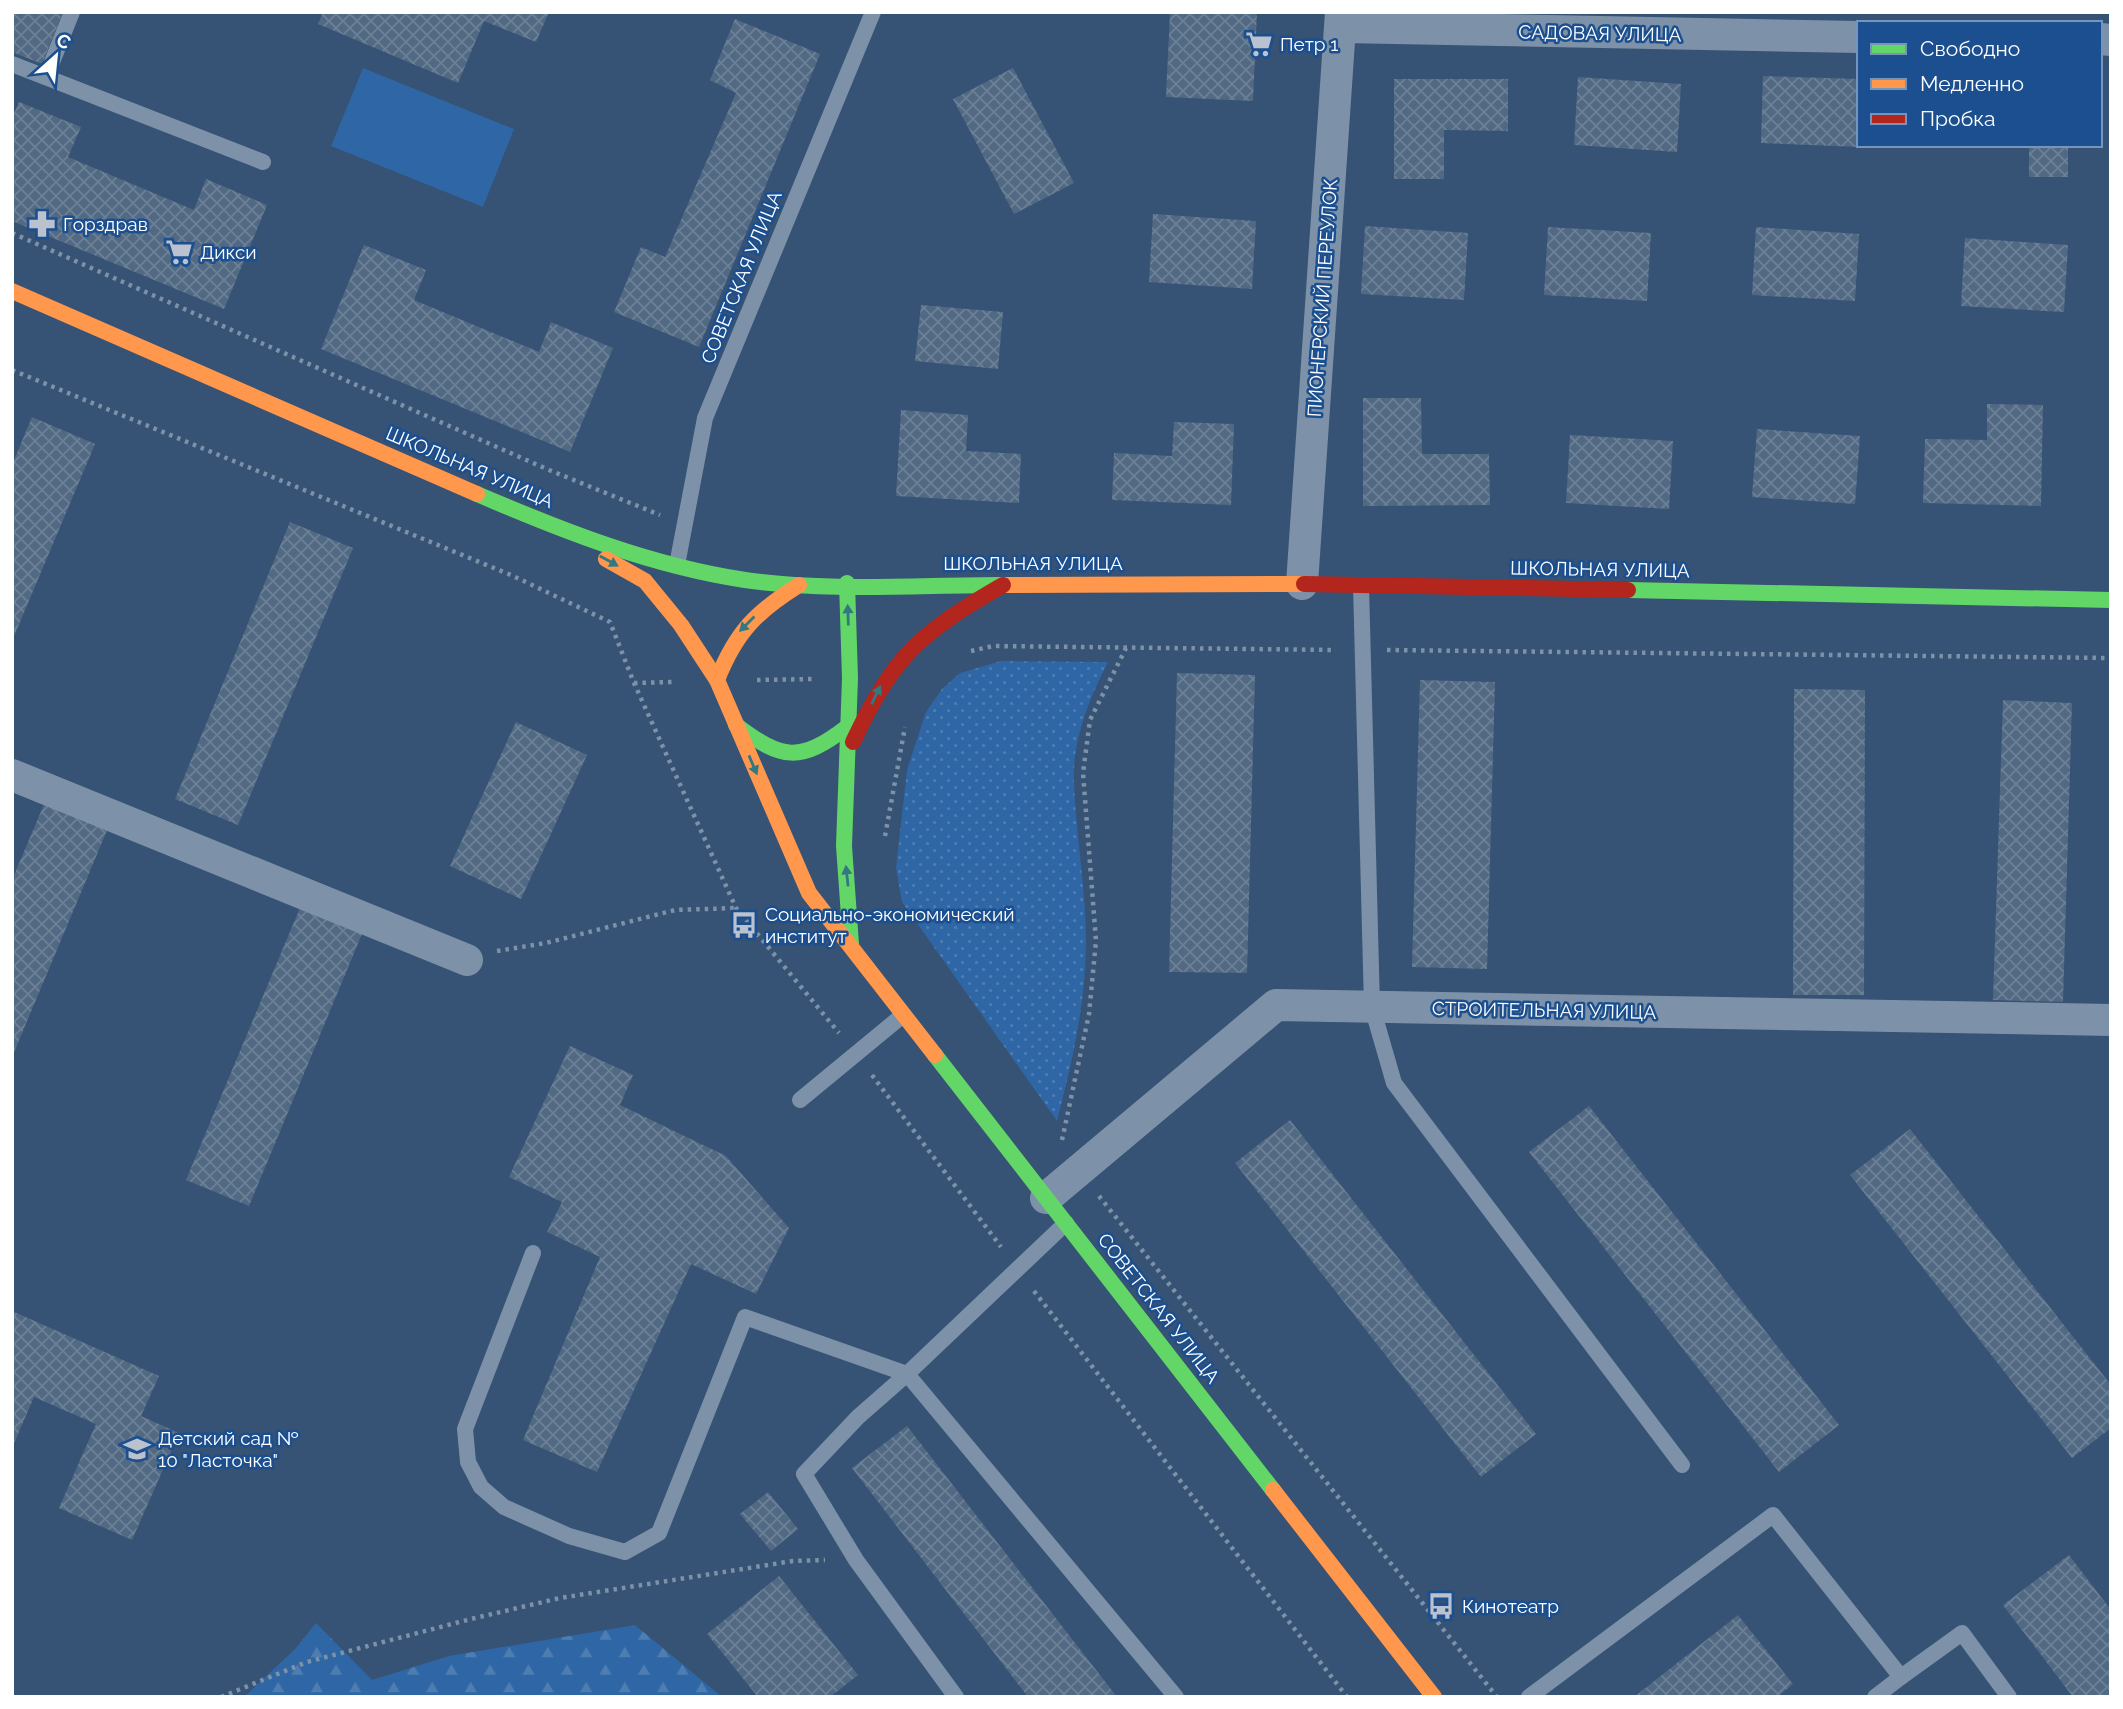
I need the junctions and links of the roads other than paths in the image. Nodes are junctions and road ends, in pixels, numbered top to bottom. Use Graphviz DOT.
graph roads {
  1 [pos="72,12"];
  2 [pos="873,12"];
  3 [pos="1341,20"];
  4 [pos="1775,24"];
  5 [pos="1857,37"];
  6 [pos="12,64"];
  7 [pos="46,77"];
  8 [pos="262,162"];
  9 [pos="12,291"];
  10 [pos="531,517"];
  11 [pos="677,567"];
  12 [pos="847,583"];
  13 [pos="1302,583"];
  14 [pos="1005,584"];
  15 [pos="799,585"];
  16 [pos="1361,585"];
  17 [pos="2111,600"];
  18 [pos="717,680"];
  19 [pos="736,725"];
  20 [pos="847,727"];
  21 [pos="846,756"];
  22 [pos="12,775"];
  23 [pos="852,944"];
  24 [pos="467,960"];
  25 [pos="1372,1007"];
  26 [pos="904,1014"];
  27 [pos="2111,1020"];
  28 [pos="800,1100"];
  29 [pos="1046,1198"];
  30 [pos="1066,1223"];
  31 [pos="533,1253"];
  32 [pos="907,1374"];
  33 [pos="1682,1465"];
  34 [pos="1901,1677"];
  35 [pos="956,1697"];
  36 [pos="1176,1697"];
  37 [pos="1434,1697"];
  38 [pos="1529,1697"];
  39 [pos="1875,1697"];
  40 [pos="2009,1697"];
  1 -- 7 [label="lane"];
  2 -- 11 [label="lane, СОВЕТСКАЯ УЛИЦА"];
  3 -- 4 [label="street, САДОВАЯ УЛИЦА"];
  3 -- 13 [label="street, ПИОНЕРСКИЙ ПЕРЕУЛОК"];
  4 -- 5 [label="street, САДОВАЯ УЛИЦА"];
  6 -- 7 [label="lane"];
  7 -- 8 [label="lane"];
  9 -- 10 [label="main road, ШКОЛЬНАЯ УЛИЦА"];
  10 -- 11 [label="main road, ШКОЛЬНАЯ УЛИЦА"];
  10 -- 18 [label="main road, СОВЕТСКАЯ УЛИЦА, one-way"];
  11 -- 15 [label="main road, ШКОЛЬНАЯ УЛИЦА"];
  12 -- 14 [label="main road, ШКОЛЬНАЯ УЛИЦА"];
  12 -- 15 [label="main road, ШКОЛЬНАЯ УЛИЦА"];
  20 -- 12 [label="main road, one-way"];
  13 -- 14 [label="main road, ШКОЛЬНАЯ УЛИЦА"];
  13 -- 16 [label="main road, ШКОЛЬНАЯ УЛИЦА"];
  21 -- 14 [label="main road, one-way"];
  15 -- 18 [label="main road, one-way"];
  16 -- 17 [label="main road, ШКОЛЬНАЯ УЛИЦА"];
  16 -- 25 [label="lane"];
  18 -- 19 [label="main road, СОВЕТСКАЯ УЛИЦА"];
  19 -- 20 [label="main road"];
  19 -- 23 [label="main road, СОВЕТСКАЯ УЛИЦА, one-way"];
  20 -- 21 [label="main road"];
  23 -- 21 [label="main road, one-way"];
  22 -- 24 [label="street"];
  23 -- 26 [label="main road, СОВЕТСКАЯ УЛИЦА"];
  25 -- 27 [label="street, СТРОИТЕЛЬНАЯ УЛИЦА"];
  25 -- 29 [label="street, СТРОИТЕЛЬНАЯ УЛИЦА"];
  25 -- 33 [label="lane"];
  26 -- 28 [label="lane"];
  26 -- 29 [label="main road, СОВЕТСКАЯ УЛИЦА"];
  29 -- 30 [label="main road, СОВЕТСКАЯ УЛИЦА"];
  30 -- 32 [label="lane"];
  30 -- 37 [label="main road, СОВЕТСКАЯ УЛИЦА"];
  31 -- 32 [label="lane"];
  32 -- 35 [label="lane"];
  32 -- 36 [label="lane"];
  34 -- 38 [label="lane"];
  34 -- 39 [label="lane"];
  34 -- 40 [label="lane"];
}
